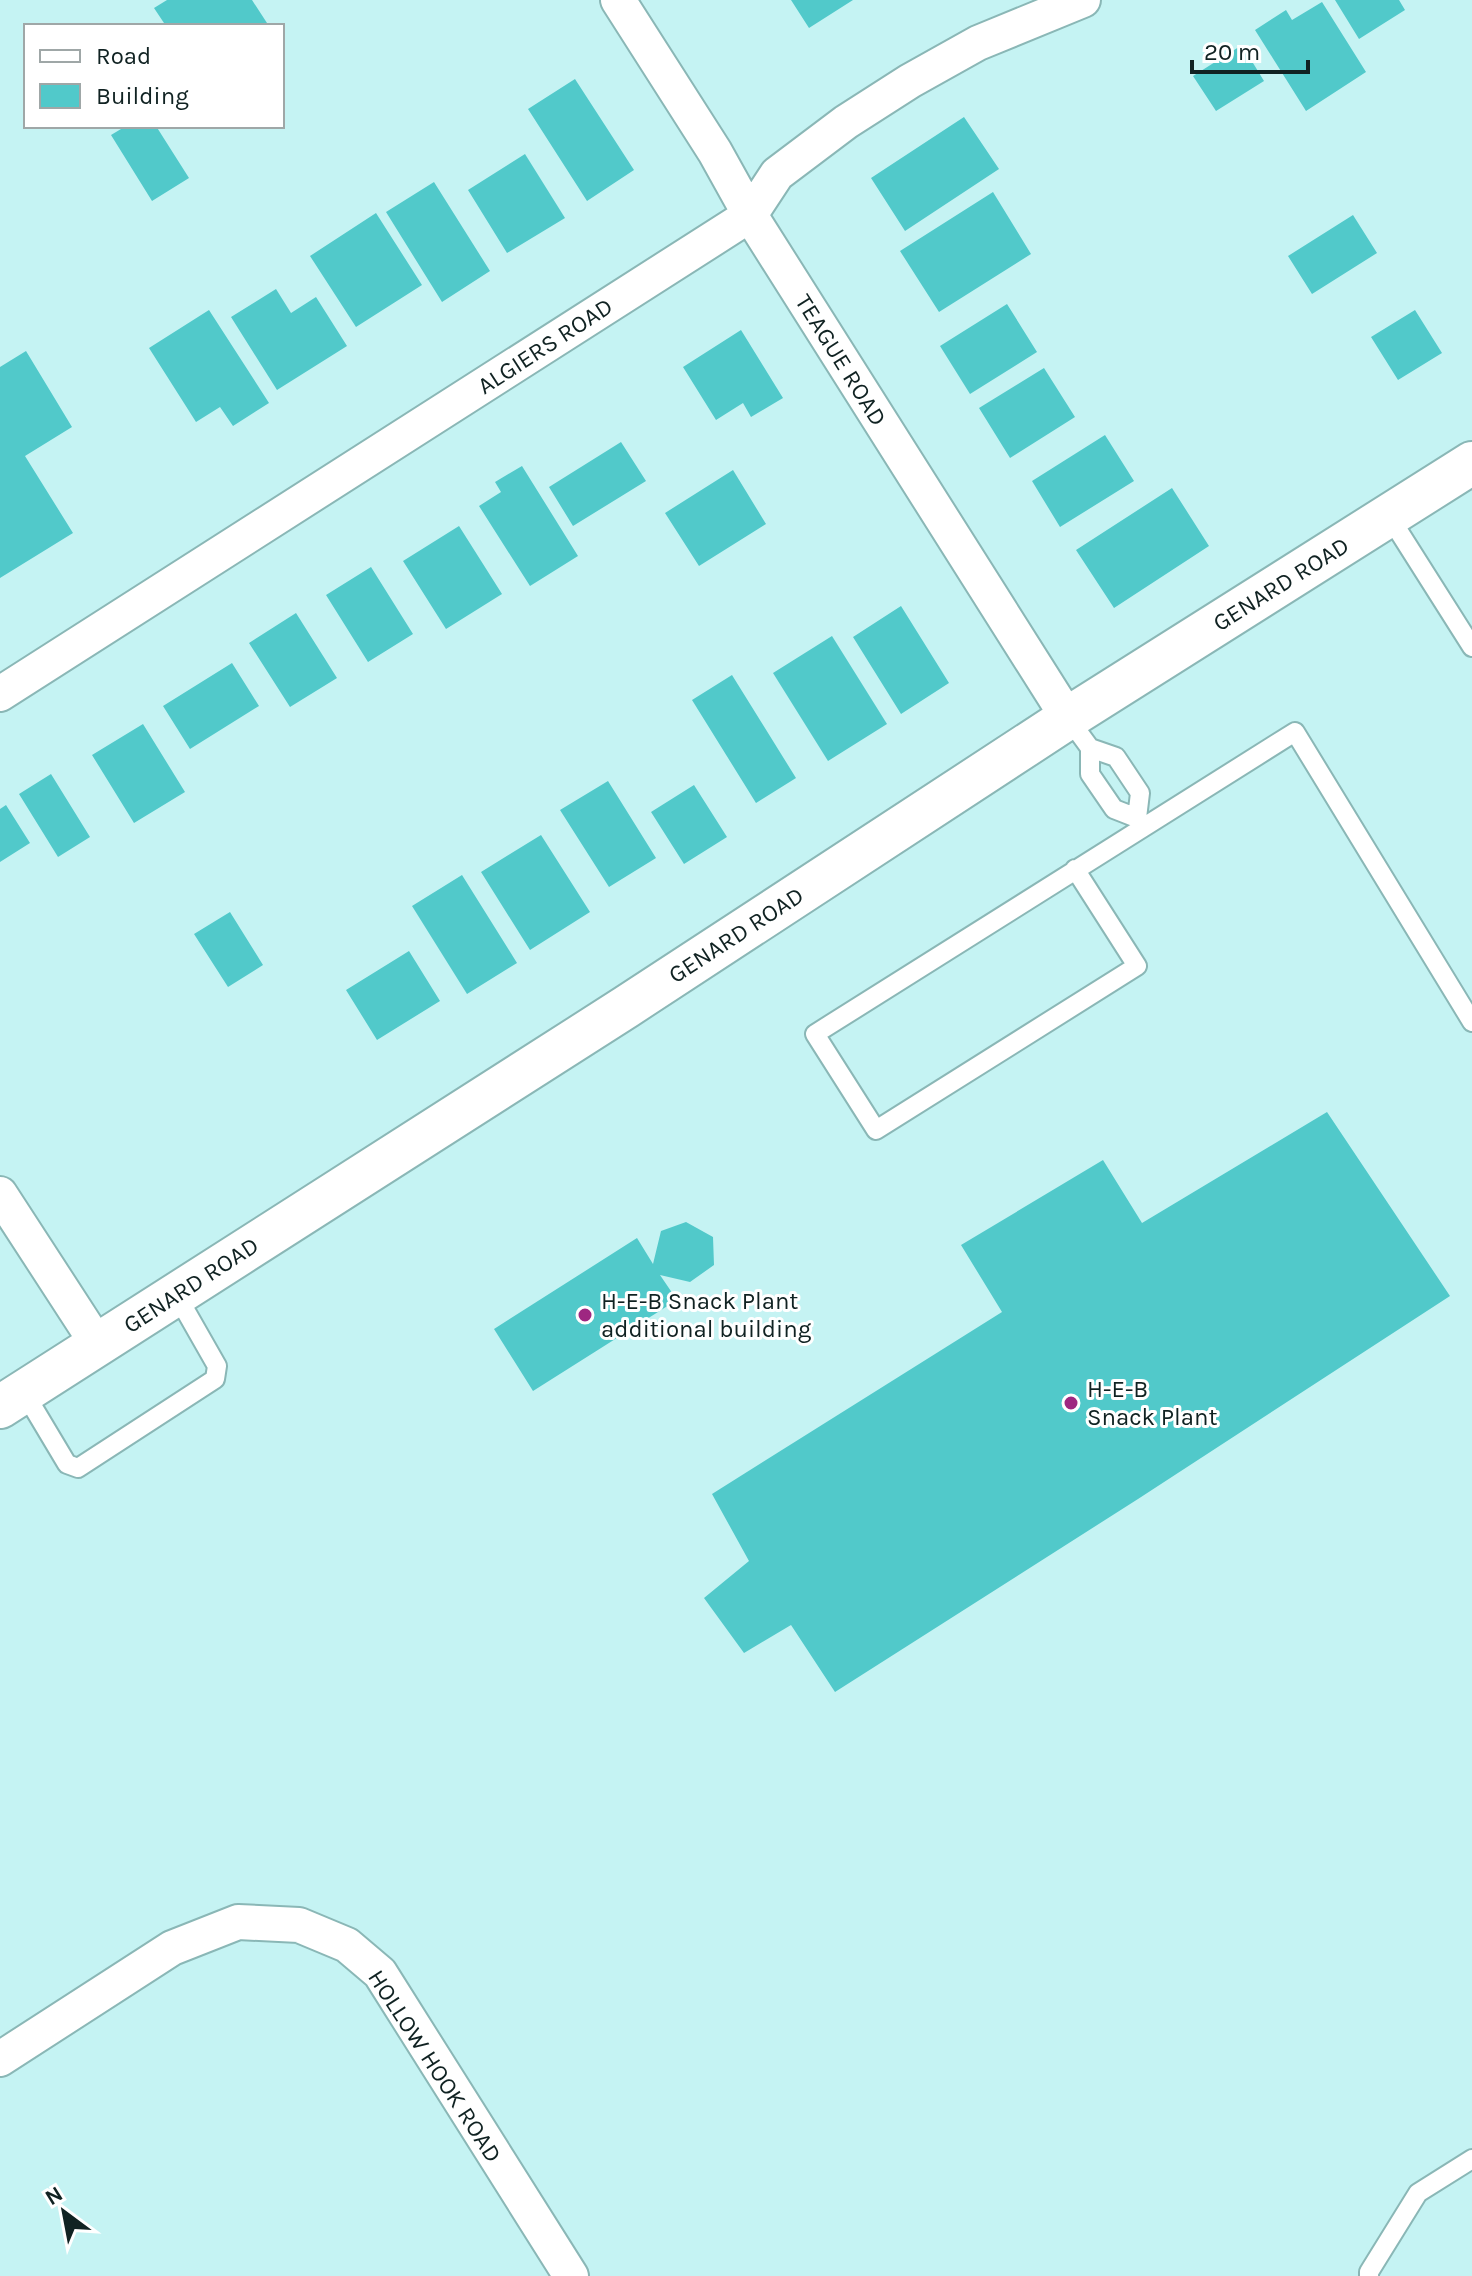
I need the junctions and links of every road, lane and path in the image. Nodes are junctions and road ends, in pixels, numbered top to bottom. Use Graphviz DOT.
graph roads {
  1 [pos="618,0"];
  2 [pos="1083,0"];
  3 [pos="750,215"];
  4 [pos="1472,463"];
  5 [pos="1389,516"];
  6 [pos="1472,647"];
  7 [pos="0,694"];
  8 [pos="1079,733"];
  9 [pos="1140,823"];
  10 [pos="1075,869"];
  11 [pos="1472,1022"];
  12 [pos="0,1194"];
  13 [pos="176,1294"];
  14 [pos="98,1345"];
  15 [pos="12,1399"];
  16 [pos="0,2059"];
  17 [pos="1472,2159"];
  18 [pos="571,2276"];
  19 [pos="1369,2276"];
  1 -- 3 [label="street, TEAGUE ROAD"];
  2 -- 3 [label="street, ALGIERS ROAD"];
  3 -- 7 [label="street, ALGIERS ROAD"];
  3 -- 8 [label="street, TEAGUE ROAD"];
  4 -- 5 [label="street, GENARD ROAD"];
  5 -- 6 [label="lane"];
  5 -- 8 [label="street, GENARD ROAD"];
  8 -- 9 [label="lane"];
  8 -- 9 [label="lane"];
  8 -- 13 [label="street, GENARD ROAD"];
  9 -- 10 [label="lane"];
  9 -- 11 [label="lane"];
  10 -- 10 [label="lane"];
  12 -- 14 [label="street"];
  13 -- 14 [label="street, GENARD ROAD"];
  13 -- 15 [label="lane"];
  14 -- 15 [label="street, GENARD ROAD"];
  16 -- 18 [label="street, HOLLOW HOOK ROAD"];
  17 -- 19 [label="lane"];
}
